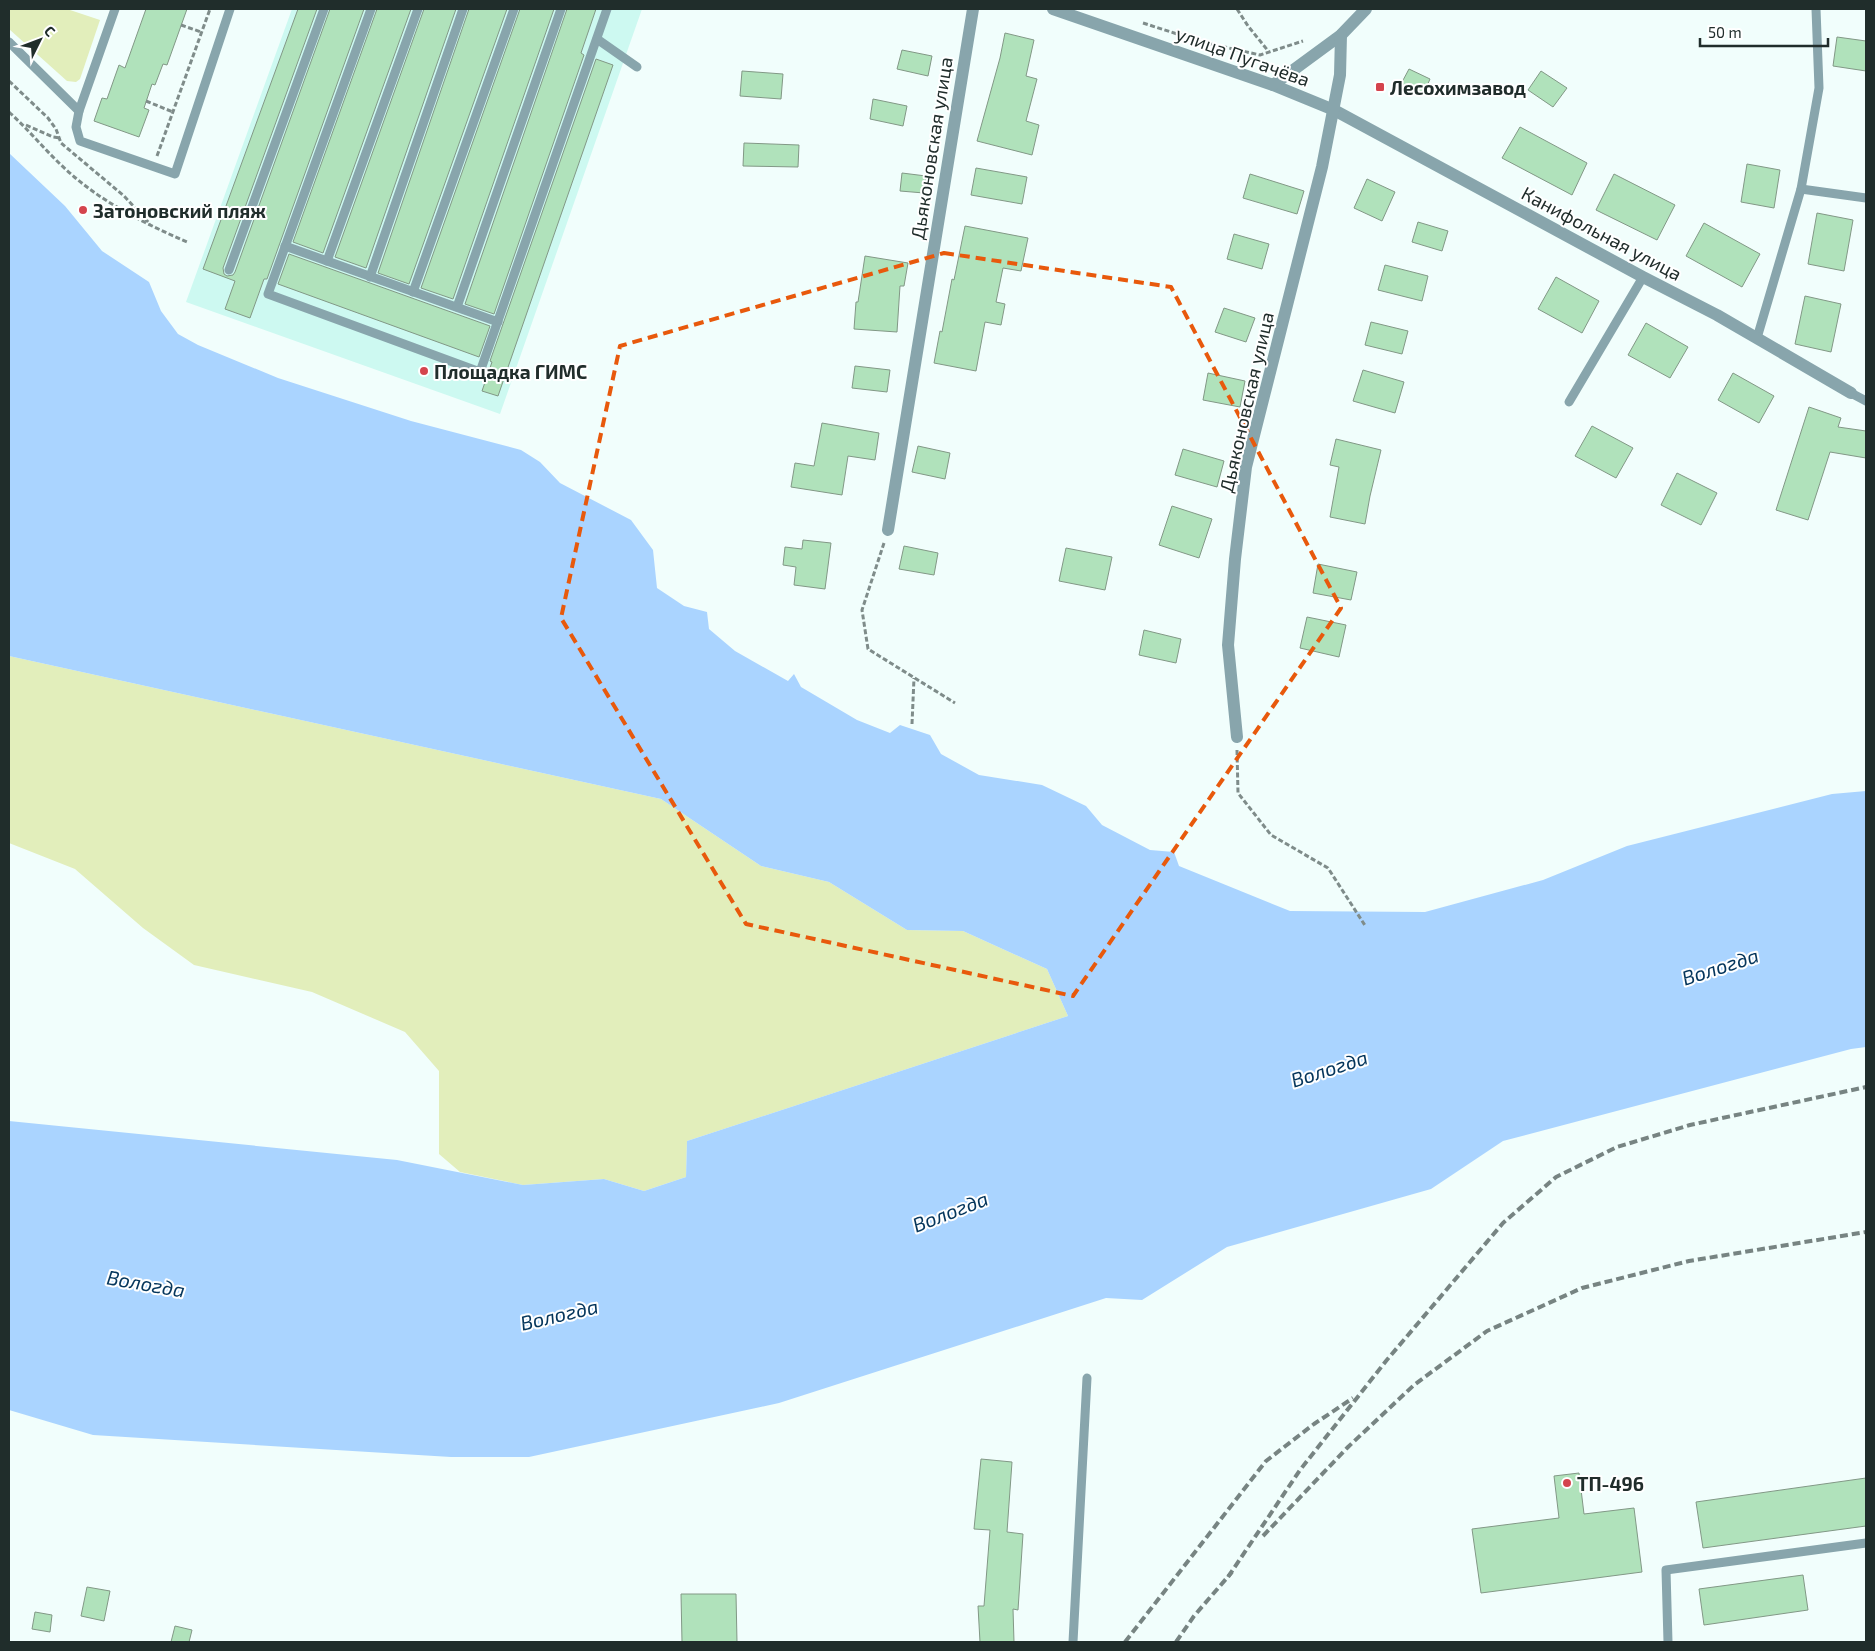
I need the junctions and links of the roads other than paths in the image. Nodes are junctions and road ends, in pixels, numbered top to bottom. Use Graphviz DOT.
graph roads {
  1 [pos="115,9"];
  2 [pos="230,9"];
  3 [pos="324,9"];
  4 [pos="371,9"];
  5 [pos="418,9"];
  6 [pos="464,9"];
  7 [pos="514,9"];
  8 [pos="561,9"];
  9 [pos="607,9"];
  10 [pos="973,9"];
  11 [pos="1053,9"];
  12 [pos="1366,9"];
  13 [pos="1816,9"];
  14 [pos="1341,35"];
  15 [pos="597,39"];
  16 [pos="9,42"];
  17 [pos="637,67"];
  18 [pos="1274,85"];
  19 [pos="79,110"];
  20 [pos="1334,110"];
  21 [pos="1801,189"];
  22 [pos="1866,198"];
  23 [pos="285,246"];
  24 [pos="327,261"];
  25 [pos="229,270"];
  26 [pos="370,277"];
  27 [pos="1643,277"];
  28 [pos="413,292"];
  29 [pos="457,308"];
  30 [pos="498,322"];
  31 [pos="1756,338"];
  32 [pos="1850,393"];
  33 [pos="1866,401"];
  34 [pos="1569,402"];
  35 [pos="888,530"];
  36 [pos="1237,737"];
  37 [pos="1087,1378"];
  38 [pos="1866,1543"];
  39 [pos="1073,1642"];
  40 [pos="1668,1642"];
  1 -- 19 [label="lane"];
  2 -- 19 [label="lane"];
  3 -- 25 [label="lane"];
  4 -- 23 [label="lane"];
  5 -- 24 [label="lane"];
  6 -- 26 [label="lane"];
  7 -- 28 [label="lane"];
  8 -- 29 [label="lane"];
  9 -- 15 [label="lane"];
  10 -- 35 [label="street, Дьяконовская улица"];
  11 -- 18 [label="street, улица Пугачёва"];
  12 -- 14 [label="street"];
  13 -- 21 [label="lane"];
  14 -- 18 [label="street"];
  14 -- 20 [label="street, Дьяконовская улица"];
  15 -- 17 [label="lane"];
  15 -- 30 [label="lane"];
  16 -- 19 [label="lane"];
  18 -- 20 [label="street, улица Пугачёва"];
  20 -- 27 [label="street, Канифольная улица"];
  20 -- 36 [label="street, Дьяконовская улица"];
  21 -- 22 [label="lane"];
  21 -- 31 [label="lane"];
  23 -- 24 [label="lane"];
  23 -- 30 [label="lane"];
  24 -- 26 [label="lane"];
  26 -- 28 [label="lane"];
  27 -- 31 [label="street, Канифольная улица"];
  27 -- 34 [label="lane"];
  28 -- 29 [label="lane"];
  29 -- 30 [label="lane"];
  31 -- 32 [label="street, Канифольная улица"];
  32 -- 33 [label="lane"];
  37 -- 39 [label="lane"];
  38 -- 40 [label="lane"];
}
